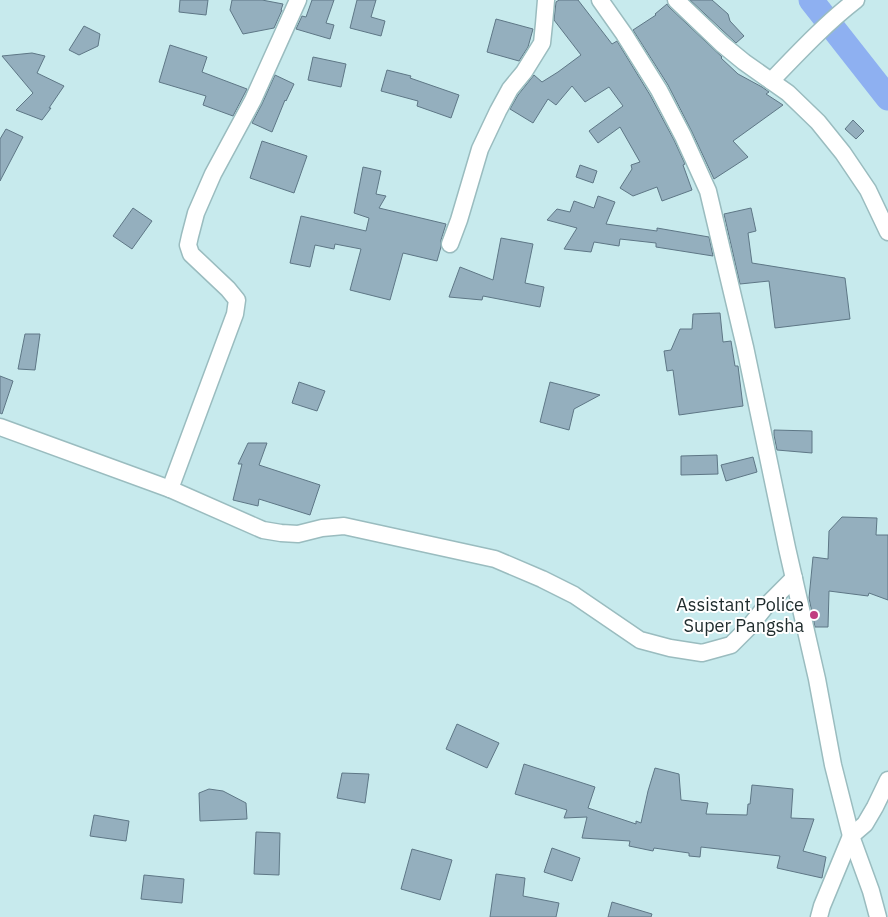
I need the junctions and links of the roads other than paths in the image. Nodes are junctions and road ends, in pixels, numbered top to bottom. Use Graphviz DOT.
graph roads {
  1 [pos="298,0"];
  2 [pos="546,0"];
  3 [pos="676,0"];
  4 [pos="606,2"];
  5 [pos="850,4"];
  6 [pos="771,81"];
  7 [pos="888,232"];
  8 [pos="450,244"];
  9 [pos="0,427"];
  10 [pos="170,489"];
  11 [pos="794,578"];
  12 [pos="888,780"];
  13 [pos="851,836"];
  14 [pos="819,917"];
  15 [pos="878,917"];
  1 -- 10 [label="street"];
  2 -- 8 [label="street"];
  3 -- 6 [label="street"];
  4 -- 11 [label="street"];
  5 -- 6 [label="street"];
  6 -- 7 [label="street"];
  9 -- 10 [label="street"];
  10 -- 11 [label="street"];
  11 -- 13 [label="street"];
  12 -- 13 [label="street"];
  13 -- 14 [label="street"];
  13 -- 15 [label="street"];
}
